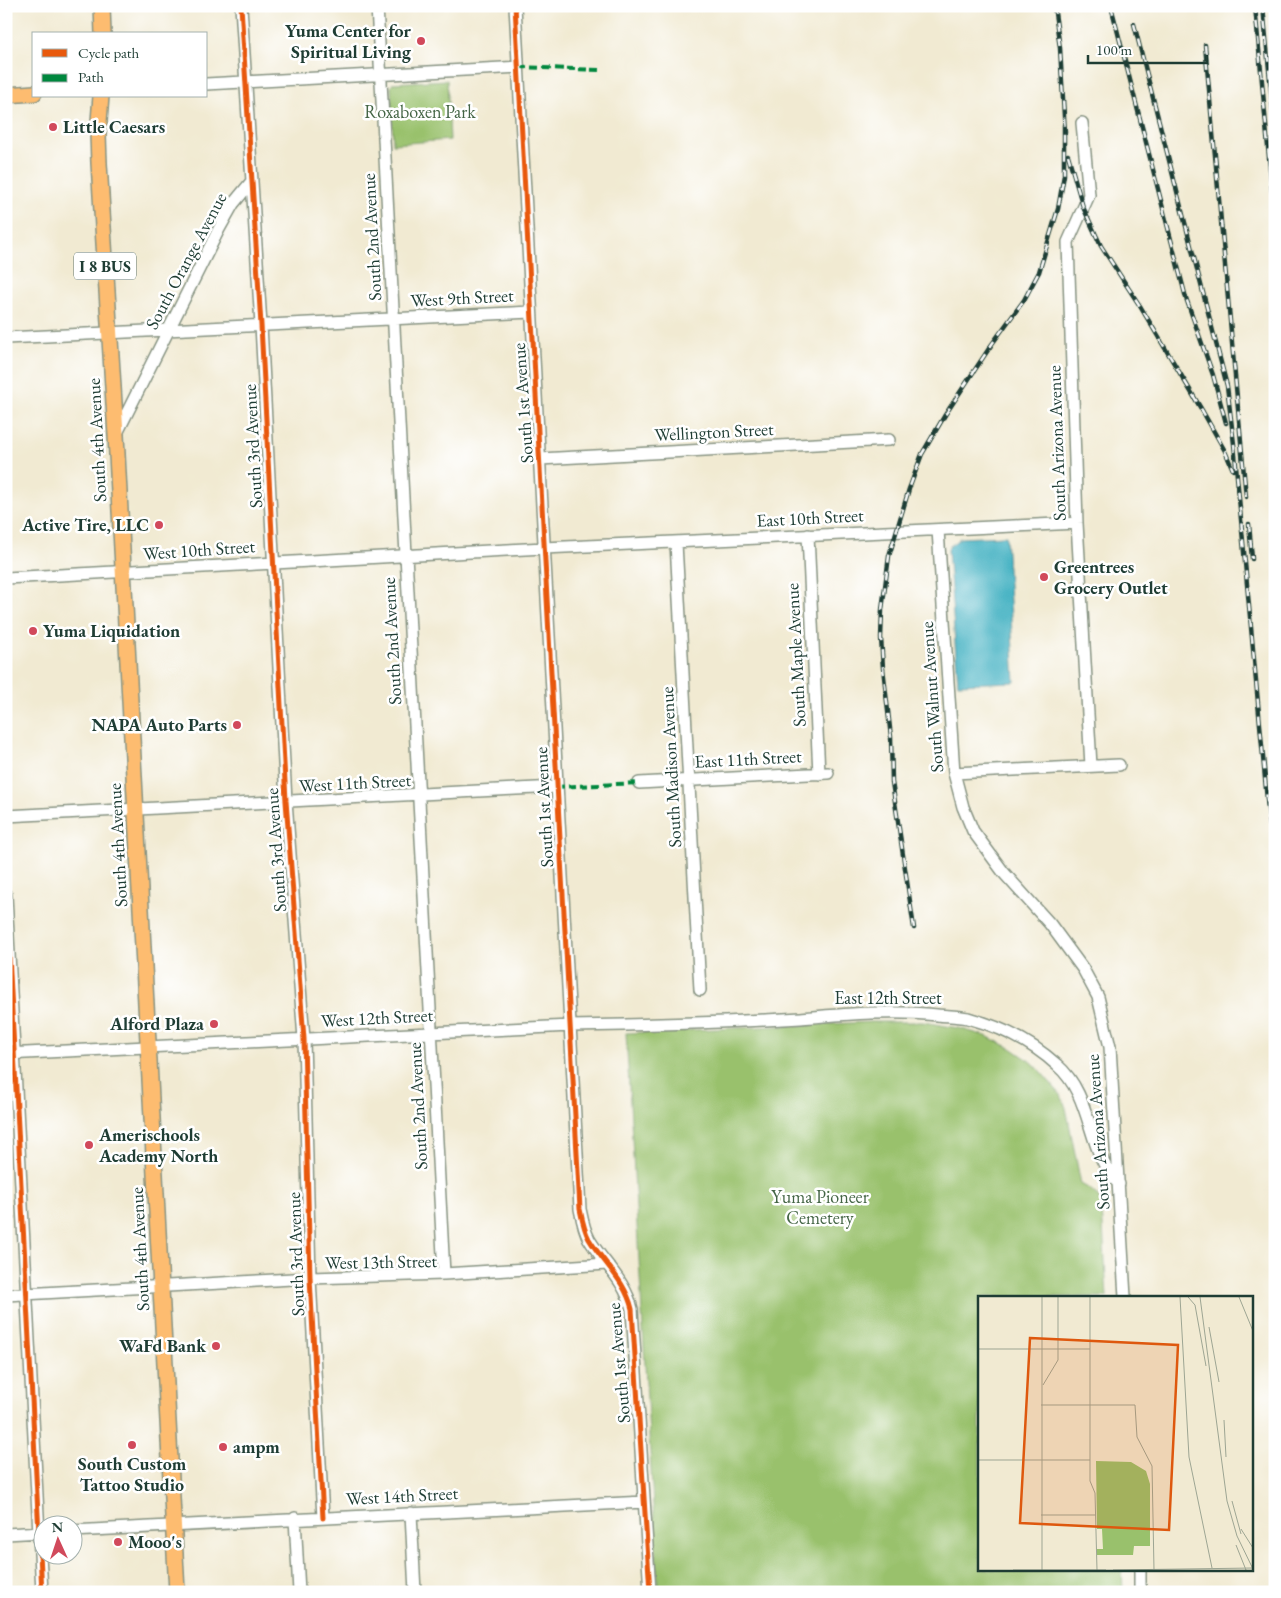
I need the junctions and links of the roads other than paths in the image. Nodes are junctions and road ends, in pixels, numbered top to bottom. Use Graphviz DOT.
graph roads {
  1 [pos="102,6"];
  2 [pos="241,6"];
  3 [pos="377,6"];
  4 [pos="515,6"];
  5 [pos="103,32"];
  6 [pos="518,67"];
  7 [pos="381,75"];
  8 [pos="245,82"];
  9 [pos="208,84"];
  10 [pos="32,93"];
  11 [pos="6,94"];
  12 [pos="101,98"];
  13 [pos="1082,123"];
  14 [pos="252,181"];
  15 [pos="530,312"];
  16 [pos="394,318"];
  17 [pos="261,325"];
  18 [pos="168,330"];
  19 [pos="110,333"];
  20 [pos="6,338"];
  21 [pos="116,435"];
  22 [pos="890,440"];
  23 [pos="540,459"];
  24 [pos="1077,524"];
  25 [pos="938,530"];
  26 [pos="808,535"];
  27 [pos="676,543"];
  28 [pos="544,548"];
  29 [pos="405,555"];
  30 [pos="272,562"];
  31 [pos="122,572"];
  32 [pos="6,578"];
  33 [pos="1119,764"];
  34 [pos="1091,766"];
  35 [pos="823,773"];
  36 [pos="954,773"];
  37 [pos="690,780"];
  38 [pos="639,783"];
  39 [pos="556,787"];
  40 [pos="418,794"];
  41 [pos="286,801"];
  42 [pos="135,809"];
  43 [pos="6,816"];
  44 [pos="6,895"];
  45 [pos="1083,969"];
  46 [pos="8,973"];
  47 [pos="700,990"];
  48 [pos="570,1026"];
  49 [pos="431,1033"];
  50 [pos="304,1039"];
  51 [pos="147,1047"];
  52 [pos="10,1054"];
  53 [pos="1119,1184"];
  54 [pos="606,1264"];
  55 [pos="444,1274"];
  56 [pos="310,1278"];
  57 [pos="161,1287"];
  58 [pos="27,1294"];
  59 [pos="6,1295"];
  60 [pos="1126,1296"];
  61 [pos="644,1502"];
  62 [pos="411,1513"];
  63 [pos="40,1516"];
  64 [pos="295,1518"];
  65 [pos="323,1518"];
  66 [pos="173,1526"];
  67 [pos="82,1531"];
  68 [pos="32,1533"];
  69 [pos="6,1534"];
  70 [pos="42,1566"];
  71 [pos="1140,1570"];
  72 [pos="42,1592"];
  73 [pos="177,1592"];
  74 [pos="298,1592"];
  75 [pos="415,1592"];
  76 [pos="650,1592"];
  77 [pos="1140,1592"];
  1 -- 5 [label="main road"];
  2 -- 8 [label="street"];
  3 -- 7 [label="street, South 2nd Avenue"];
  4 -- 6 [label="street, South 1st Avenue"];
  6 -- 7 [label="street"];
  6 -- 15 [label="street, South 1st Avenue"];
  7 -- 8 [label="street"];
  7 -- 16 [label="street, South 2nd Avenue"];
  8 -- 9 [label="street"];
  8 -- 14 [label="street"];
  10 -- 11 [label="main road"];
  12 -- 19 [label="main road, South 4th Avenue / I 8 BUS"];
  13 -- 24 [label="street, South Arizona Avenue"];
  14 -- 17 [label="street, South 3rd Avenue"];
  14 -- 18 [label="street, South Orange Avenue"];
  15 -- 16 [label="street, West 9th Street"];
  15 -- 23 [label="street, South 1st Avenue"];
  16 -- 17 [label="street, West 9th Street"];
  16 -- 29 [label="street, South 2nd Avenue"];
  17 -- 18 [label="street, West 9th Street"];
  17 -- 30 [label="street, South 3rd Avenue"];
  18 -- 19 [label="street, West 9th Street"];
  18 -- 21 [label="street, South Orange Avenue"];
  19 -- 20 [label="street, West 9th Street"];
  19 -- 21 [label="main road, South 4th Avenue / I 8 BUS"];
  21 -- 31 [label="main road, South 4th Avenue / I 8 BUS"];
  22 -- 23 [label="street, Wellington Street"];
  23 -- 28 [label="street, South 1st Avenue"];
  24 -- 25 [label="street, East 10th Street"];
  24 -- 34 [label="street, South Arizona Avenue"];
  25 -- 26 [label="street, East 10th Street"];
  25 -- 36 [label="street, South Walnut Avenue"];
  26 -- 27 [label="street, East 10th Street"];
  26 -- 35 [label="street, South Maple Avenue"];
  27 -- 28 [label="street, East 10th Street"];
  27 -- 37 [label="street, South Madison Avenue"];
  28 -- 29 [label="street, West 10th Street"];
  28 -- 39 [label="street, South 1st Avenue"];
  29 -- 30 [label="street, West 10th Street"];
  29 -- 40 [label="street, South 2nd Avenue"];
  30 -- 31 [label="street, West 10th Street"];
  30 -- 41 [label="street, South 3rd Avenue"];
  31 -- 32 [label="street, West 10th Street"];
  31 -- 42 [label="main road, South 4th Avenue / I 8 BUS"];
  33 -- 34 [label="street"];
  34 -- 36 [label="street"];
  35 -- 37 [label="street, East 11th Street"];
  36 -- 45 [label="street, South Walnut Avenue"];
  37 -- 38 [label="street, East 11th Street"];
  37 -- 47 [label="street, South Madison Avenue"];
  39 -- 40 [label="street, West 11th Street"];
  39 -- 48 [label="street, South 1st Avenue"];
  40 -- 41 [label="street, West 11th Street"];
  40 -- 49 [label="street, South 2nd Avenue"];
  41 -- 42 [label="street, West 11th Street"];
  41 -- 50 [label="street, South 3rd Avenue"];
  42 -- 43 [label="street, West 11th Street"];
  42 -- 51 [label="main road, South 4th Avenue / I 8 BUS"];
  44 -- 46 [label="street"];
  45 -- 53 [label="street, South Arizona Avenue"];
  46 -- 52 [label="street"];
  48 -- 49 [label="street, West 12th Street"];
  48 -- 53 [label="street, East 12th Street"];
  48 -- 54 [label="street, South 1st Avenue"];
  49 -- 50 [label="street, West 12th Street"];
  49 -- 55 [label="street, South 2nd Avenue"];
  50 -- 51 [label="street, West 12th Street"];
  50 -- 56 [label="street, South 3rd Avenue"];
  51 -- 52 [label="street, West 12th Street"];
  51 -- 57 [label="main road, South 4th Avenue / I 8 BUS"];
  52 -- 58 [label="street"];
  53 -- 60 [label="street, South Arizona Avenue"];
  54 -- 55 [label="street, West 13th Street"];
  54 -- 61 [label="street, South 1st Avenue"];
  55 -- 56 [label="street, West 13th Street"];
  56 -- 57 [label="street, West 13th Street"];
  56 -- 65 [label="street, South 3rd Avenue"];
  57 -- 58 [label="street, West 13th Street"];
  57 -- 66 [label="main road, South 4th Avenue / I 8 BUS"];
  58 -- 59 [label="street, West 13th Street"];
  58 -- 63 [label="street"];
  61 -- 62 [label="street, West 14th Street"];
  61 -- 76 [label="street, South 1st Avenue"];
  62 -- 65 [label="street, West 14th Street"];
  62 -- 75 [label="street"];
  64 -- 65 [label="street, West 14th Street"];
  64 -- 66 [label="street, West 14th Street"];
  64 -- 74 [label="street"];
  66 -- 67 [label="street, West 14th Street"];
  66 -- 73 [label="main road, South 4th Avenue / I 8 BUS"];
  68 -- 69 [label="street"];
  70 -- 72 [label="street"];
  71 -- 77 [label="street"];
}
